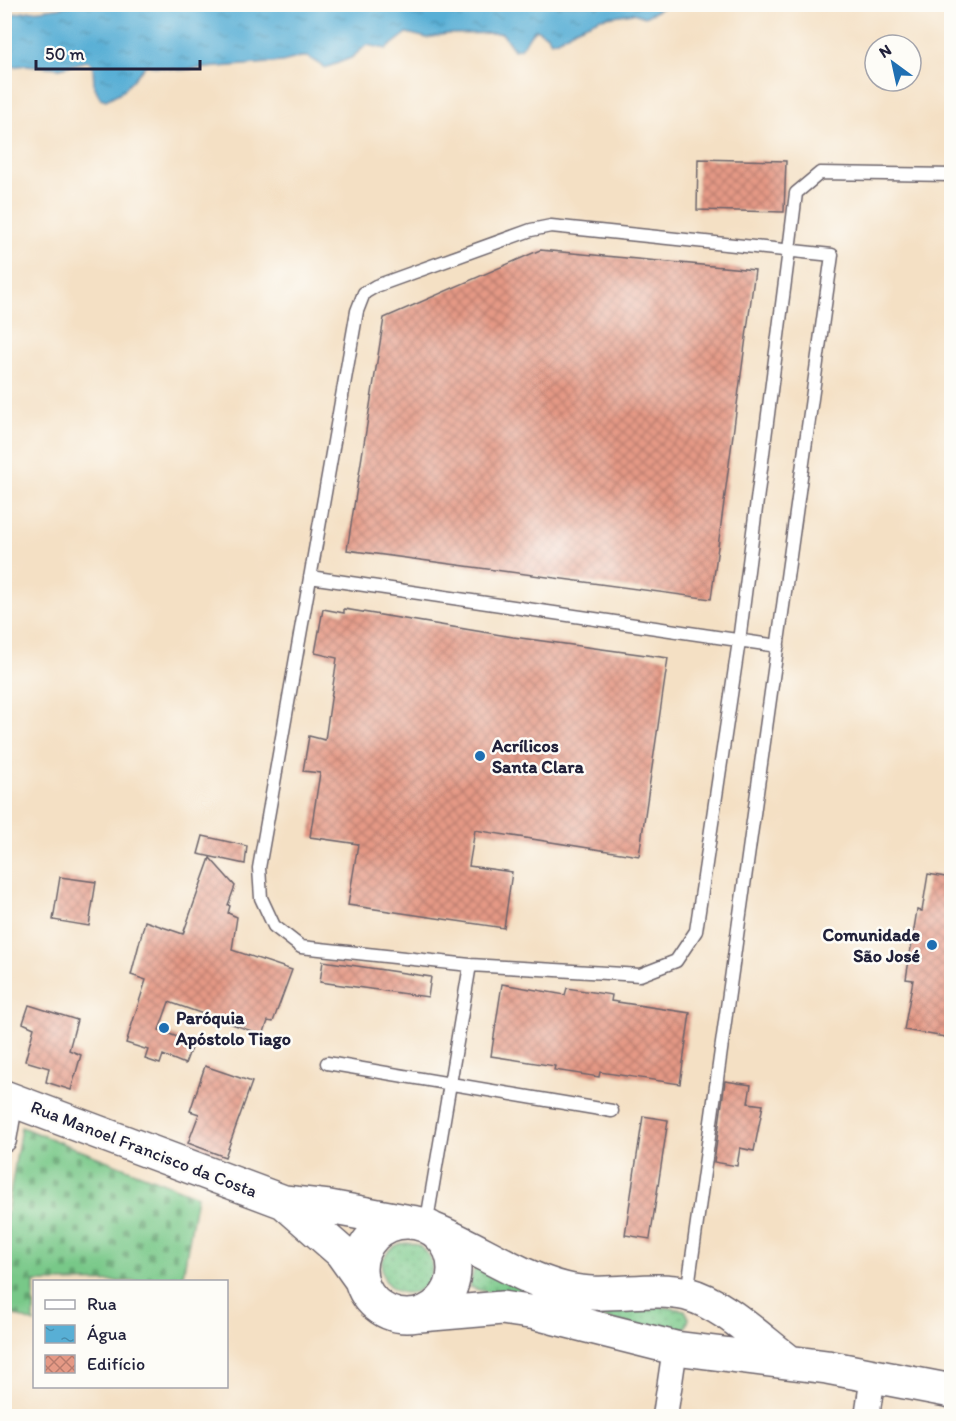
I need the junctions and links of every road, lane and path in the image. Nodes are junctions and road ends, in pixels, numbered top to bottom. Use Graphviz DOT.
graph roads {
  1 [pos="951,175"];
  2 [pos="789,250"];
  3 [pos="310,578"];
  4 [pos="739,641"];
  5 [pos="778,646"];
  6 [pos="470,965"];
  7 [pos="327,1063"];
  8 [pos="450,1084"];
  9 [pos="8,1098"];
  10 [pos="612,1111"];
  11 [pos="4,1140"];
  12 [pos="284,1202"];
  13 [pos="422,1226"];
  14 [pos="361,1280"];
  15 [pos="700,1301"];
  16 [pos="420,1315"];
  17 [pos="687,1349"];
  18 [pos="791,1362"];
  19 [pos="873,1376"];
  20 [pos="951,1391"];
  21 [pos="665,1416"];
  22 [pos="867,1416"];
  1 -- 2 [label="lane"];
  2 -- 3 [label="lane"];
  2 -- 4 [label="lane"];
  2 -- 5 [label="lane"];
  3 -- 4 [label="lane"];
  3 -- 6 [label="lane"];
  4 -- 5 [label="lane"];
  4 -- 6 [label="lane"];
  5 -- 15 [label="lane"];
  6 -- 8 [label="lane"];
  7 -- 8 [label="lane"];
  8 -- 10 [label="lane"];
  8 -- 13 [label="lane"];
  9 -- 11 [label="street"];
  9 -- 12 [label="main road, Rua Manoel Francisco da Costa"];
  12 -- 13 [label="main road, Rua Manoel Francisco da Costa"];
  12 -- 14 [label="main road, Rua Manoel Francisco da Costa"];
  13 -- 14 [label="main road"];
  13 -- 15 [label="main road, Rua Manoel Francisco da Costa"];
  13 -- 16 [label="main road"];
  14 -- 16 [label="main road"];
  15 -- 17 [label="main road"];
  15 -- 18 [label="main road, Rua Manoel Francisco da Costa"];
  16 -- 17 [label="main road"];
  17 -- 18 [label="main road"];
  17 -- 21 [label="street"];
  18 -- 19 [label="main road, Rua Manoel Francisco da Costa"];
  19 -- 20 [label="main road, Rua Manoel Francisco da Costa"];
  19 -- 22 [label="street"];
}
